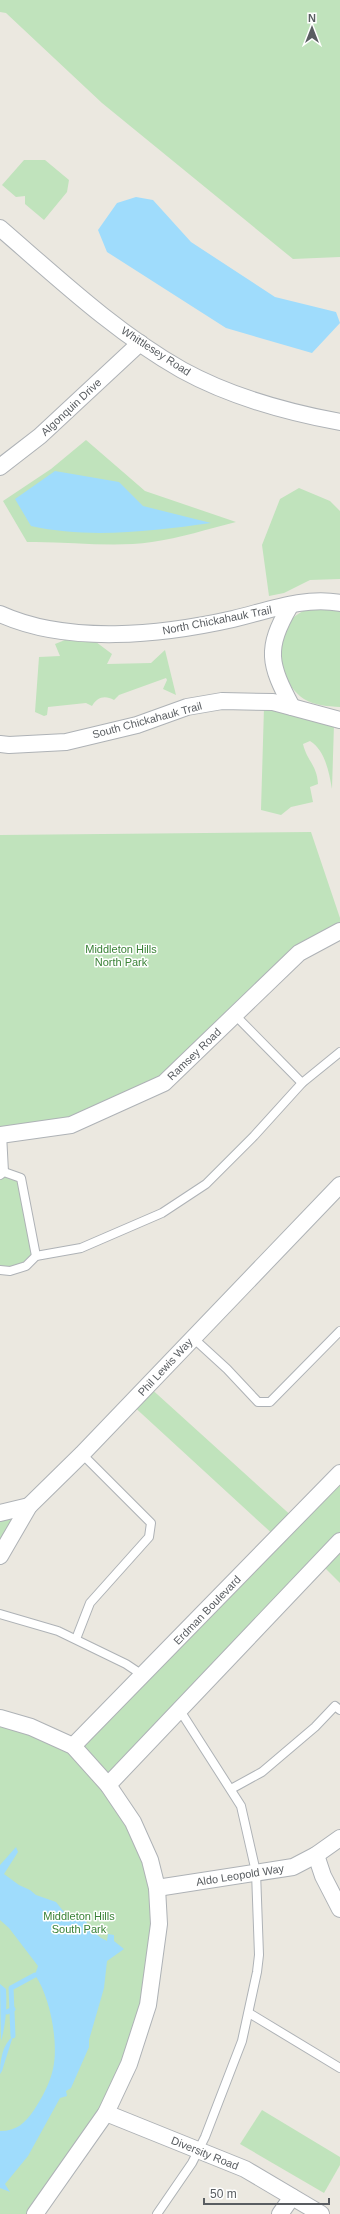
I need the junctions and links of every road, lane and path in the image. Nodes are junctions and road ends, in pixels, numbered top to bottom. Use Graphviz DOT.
graph roads {
  1 [pos="0,228"];
  2 [pos="140,343"];
  3 [pos="340,422"];
  4 [pos="0,467"];
  5 [pos="340,603"];
  6 [pos="290,606"];
  7 [pos="0,614"];
  8 [pos="292,707"];
  9 [pos="340,720"];
  10 [pos="0,744"];
  11 [pos="340,932"];
  12 [pos="234,1014"];
  13 [pos="340,1052"];
  14 [pos="302,1083"];
  15 [pos="1,1134"];
  16 [pos="2,1174"];
  17 [pos="340,1185"];
  18 [pos="36,1256"];
  19 [pos="0,1270"];
  20 [pos="340,1331"];
  21 [pos="192,1337"];
  22 [pos="82,1454"];
  23 [pos="340,1473"];
  24 [pos="29,1506"];
  25 [pos="0,1513"];
  26 [pos="340,1541"];
  27 [pos="0,1556"];
  28 [pos="0,1614"];
  29 [pos="76,1639"];
  30 [pos="144,1676"];
  31 [pos="179,1709"];
  32 [pos="340,1710"];
  33 [pos="0,1718"];
  34 [pos="73,1746"];
  35 [pos="108,1786"];
  36 [pos="231,1789"];
  37 [pos="340,1838"];
  38 [pos="316,1855"];
  39 [pos="256,1872"];
  40 [pos="157,1888"];
  41 [pos="340,1909"];
  42 [pos="249,2013"];
  43 [pos="340,2068"];
  44 [pos="106,2113"];
  45 [pos="199,2149"];
  46 [pos="292,2197"];
  47 [pos="35,2214"];
  48 [pos="157,2214"];
  49 [pos="280,2214"];
  50 [pos="321,2214"];
  1 -- 2 [label="street, Whittlesey Road"];
  2 -- 3 [label="street, Whittlesey Road"];
  2 -- 4 [label="street, Algonquin Drive"];
  5 -- 6 [label="street, North Chickahauk Trail"];
  6 -- 7 [label="street, North Chickahauk Trail"];
  6 -- 8 [label="street"];
  8 -- 9 [label="street, South Chickahauk Trail"];
  8 -- 10 [label="street, South Chickahauk Trail"];
  11 -- 12 [label="street, Ramsey Road"];
  12 -- 14 [label="lane"];
  12 -- 15 [label="street, Ramsey Road"];
  13 -- 14 [label="lane"];
  14 -- 18 [label="lane"];
  15 -- 16 [label="lane"];
  16 -- 18 [label="lane"];
  17 -- 21 [label="street, Phil Lewis Way"];
  18 -- 19 [label="lane"];
  20 -- 21 [label="lane"];
  21 -- 22 [label="street, Phil Lewis Way"];
  22 -- 24 [label="street, Phil Lewis Way"];
  22 -- 29 [label="lane"];
  23 -- 30 [label="street, Erdman Boulevard"];
  24 -- 25 [label="street"];
  24 -- 27 [label="street, Phil Lewis Way"];
  26 -- 31 [label="street"];
  28 -- 29 [label="lane"];
  29 -- 30 [label="lane"];
  30 -- 34 [label="street, Erdman Boulevard"];
  31 -- 35 [label="street"];
  31 -- 36 [label="lane"];
  32 -- 36 [label="lane"];
  33 -- 34 [label="street"];
  34 -- 35 [label="street"];
  35 -- 40 [label="street"];
  36 -- 39 [label="lane"];
  37 -- 38 [label="street, Aldo Leopold Way"];
  38 -- 39 [label="street, Aldo Leopold Way"];
  38 -- 41 [label="street"];
  39 -- 40 [label="street, Aldo Leopold Way"];
  39 -- 42 [label="lane"];
  40 -- 44 [label="street"];
  42 -- 43 [label="lane"];
  42 -- 45 [label="lane"];
  44 -- 45 [label="street, Diversity Road"];
  44 -- 47 [label="street"];
  45 -- 46 [label="street, Diversity Road"];
  45 -- 48 [label="lane"];
  46 -- 49 [label="street"];
  46 -- 50 [label="street, Diversity Road"];
}
